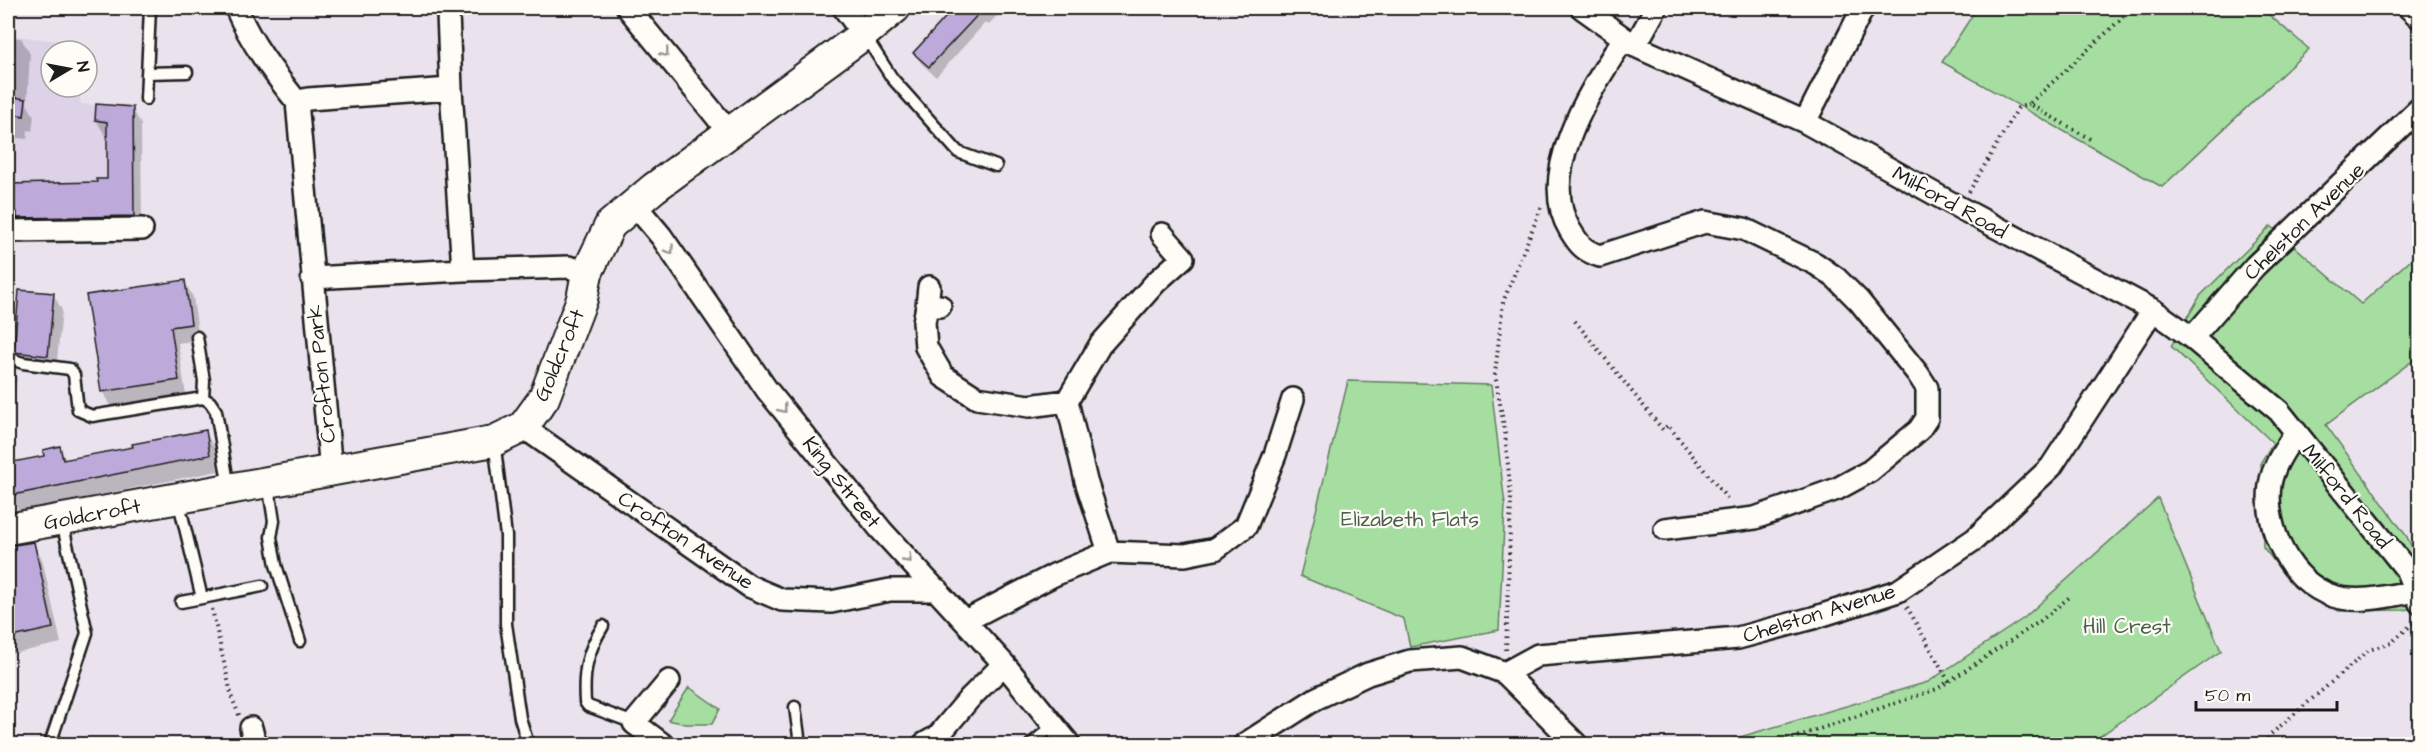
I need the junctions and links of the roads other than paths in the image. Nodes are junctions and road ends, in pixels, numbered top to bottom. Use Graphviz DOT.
graph roads {
  1 [pos="150,8"];
  2 [pos="236,8"];
  3 [pos="628,8"];
  4 [pos="844,8"];
  5 [pos="896,8"];
  6 [pos="1582,8"];
  7 [pos="1656,8"];
  8 [pos="1863,8"];
  9 [pos="2409,8"];
  10 [pos="448,13"];
  11 [pos="2420,18"];
  12 [pos="863,33"];
  13 [pos="1629,42"];
  14 [pos="187,72"];
  15 [pos="147,73"];
  16 [pos="451,89"];
  17 [pos="146,99"];
  18 [pos="297,102"];
  19 [pos="2420,108"];
  20 [pos="1805,122"];
  21 [pos="729,132"];
  22 [pos="996,166"];
  23 [pos="634,204"];
  24 [pos="142,228"];
  25 [pos="8,231"];
  26 [pos="1162,234"];
  27 [pos="463,270"];
  28 [pos="587,273"];
  29 [pos="312,278"];
  30 [pos="932,300"];
  31 [pos="2152,310"];
  32 [pos="197,338"];
  33 [pos="2192,338"];
  34 [pos="8,358"];
  35 [pos="203,398"];
  36 [pos="1293,399"];
  37 [pos="1067,400"];
  38 [pos="523,427"];
  39 [pos="2296,432"];
  40 [pos="494,441"];
  41 [pos="331,471"];
  42 [pos="268,482"];
  43 [pos="229,489"];
  44 [pos="178,499"];
  45 [pos="62,519"];
  46 [pos="8,529"];
  47 [pos="1665,529"];
  48 [pos="1109,552"];
  49 [pos="2413,564"];
  50 [pos="262,586"];
  51 [pos="938,590"];
  52 [pos="206,597"];
  53 [pos="2417,597"];
  54 [pos="181,602"];
  55 [pos="965,621"];
  56 [pos="603,626"];
  57 [pos="300,641"];
  58 [pos="1004,664"];
  59 [pos="1505,673"];
  60 [pos="669,681"];
  61 [pos="795,707"];
  62 [pos="634,723"];
  63 [pos="1054,725"];
  64 [pos="50,744"];
  65 [pos="528,744"];
  66 [pos="662,744"];
  67 [pos="800,744"];
  68 [pos="924,744"];
  69 [pos="1031,744"];
  70 [pos="1069,744"];
  71 [pos="1245,744"];
  72 [pos="1576,744"];
  1 -- 15 [label="lane"];
  2 -- 18 [label="street"];
  3 -- 21 [label="street, one-way"];
  4 -- 12 [label="street"];
  5 -- 12 [label="street, Goldcroft"];
  6 -- 13 [label="street, Milford Road"];
  7 -- 13 [label="street"];
  8 -- 20 [label="street"];
  9 -- 11 [label="street"];
  10 -- 16 [label="street"];
  12 -- 21 [label="street, Goldcroft"];
  12 -- 22 [label="lane"];
  13 -- 20 [label="street, Milford Road"];
  13 -- 47 [label="street"];
  14 -- 15 [label="lane"];
  15 -- 17 [label="lane"];
  16 -- 18 [label="street"];
  16 -- 27 [label="street"];
  18 -- 29 [label="street, Crofton Park"];
  19 -- 33 [label="street, Chelston Avenue"];
  20 -- 31 [label="street, Milford Road"];
  21 -- 23 [label="street, Goldcroft"];
  23 -- 28 [label="street, Goldcroft"];
  23 -- 51 [label="street, King Street, one-way"];
  24 -- 25 [label="street"];
  26 -- 37 [label="street"];
  27 -- 28 [label="street, Crofton Park"];
  27 -- 29 [label="street, Crofton Park"];
  28 -- 38 [label="street, Goldcroft"];
  29 -- 41 [label="street, Crofton Park"];
  30 -- 37 [label="street"];
  31 -- 33 [label="street, Milford Road"];
  31 -- 59 [label="street, Chelston Avenue"];
  32 -- 35 [label="lane"];
  33 -- 39 [label="street, Milford Road"];
  34 -- 35 [label="lane"];
  35 -- 43 [label="lane"];
  36 -- 48 [label="street"];
  37 -- 48 [label="street"];
  38 -- 40 [label="street, Goldcroft"];
  38 -- 51 [label="street, Crofton Avenue"];
  39 -- 49 [label="street, Milford Road"];
  39 -- 53 [label="street, Milford Road"];
  40 -- 41 [label="street, Goldcroft"];
  40 -- 65 [label="lane"];
  41 -- 42 [label="street, Goldcroft"];
  42 -- 43 [label="street, Goldcroft"];
  42 -- 57 [label="lane"];
  43 -- 44 [label="street, Goldcroft"];
  44 -- 45 [label="street, Goldcroft"];
  44 -- 52 [label="lane"];
  45 -- 46 [label="street, Goldcroft"];
  45 -- 64 [label="lane"];
  48 -- 55 [label="street"];
  49 -- 53 [label="street, Milford Road"];
  50 -- 52 [label="lane"];
  51 -- 55 [label="street, King Street"];
  52 -- 54 [label="lane"];
  55 -- 58 [label="street, King Street"];
  56 -- 62 [label="lane"];
  58 -- 63 [label="street, King Street"];
  58 -- 68 [label="street"];
  59 -- 71 [label="street"];
  59 -- 72 [label="street"];
  60 -- 62 [label="street"];
  61 -- 67 [label="lane"];
  62 -- 66 [label="street"];
  63 -- 69 [label="lane"];
  63 -- 70 [label="street, King Street"];
}
